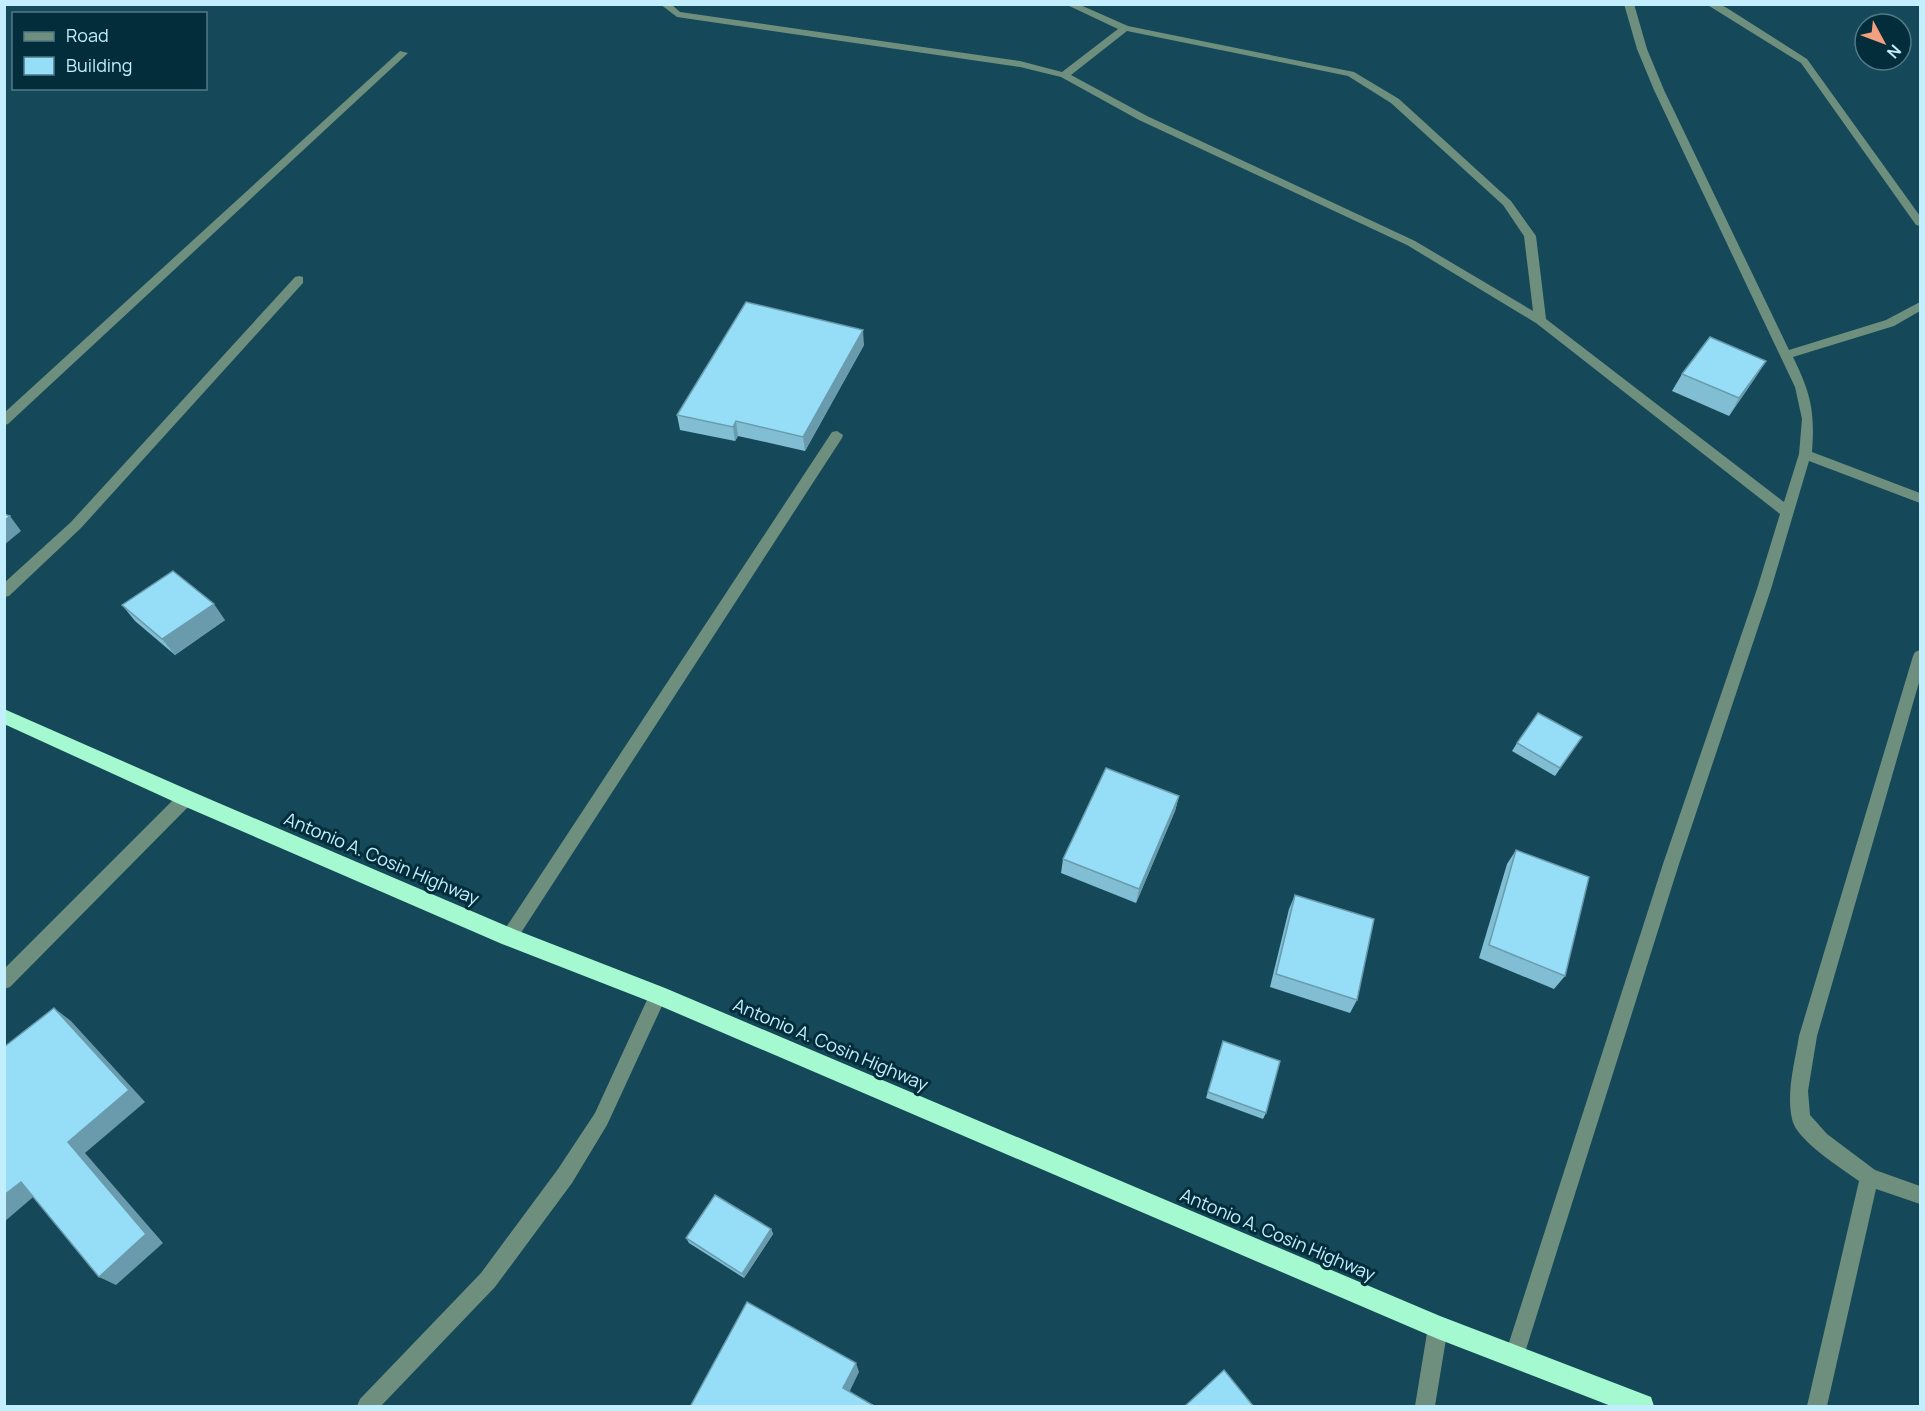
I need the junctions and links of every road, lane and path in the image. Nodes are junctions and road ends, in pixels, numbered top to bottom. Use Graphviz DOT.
graph roads {
  1 [pos="664,4"];
  2 [pos="1069,4"];
  3 [pos="1629,4"];
  4 [pos="1710,4"];
  5 [pos="1125,28"];
  6 [pos="403,53"];
  7 [pos="1064,75"];
  8 [pos="1920,223"];
  9 [pos="299,280"];
  10 [pos="1920,306"];
  11 [pos="1540,320"];
  12 [pos="1786,355"];
  13 [pos="4,421"];
  14 [pos="837,435"];
  15 [pos="1805,454"];
  16 [pos="1920,498"];
  17 [pos="1787,512"];
  18 [pos="4,592"];
  19 [pos="1920,656"];
  20 [pos="4,716"];
  21 [pos="186,798"];
  22 [pos="509,937"];
  23 [pos="4,981"];
  24 [pos="658,995"];
  25 [pos="1869,1177"];
  26 [pos="1920,1195"];
  27 [pos="1438,1326"];
  28 [pos="1515,1355"];
  29 [pos="367,1407"];
  30 [pos="1425,1407"];
  31 [pos="1642,1407"];
  32 [pos="1817,1407"];
  1 -- 7 [label="street"];
  2 -- 5 [label="street"];
  3 -- 12 [label="street"];
  4 -- 8 [label="street"];
  5 -- 7 [label="street"];
  5 -- 11 [label="street"];
  6 -- 13 [label="street"];
  7 -- 11 [label="street"];
  9 -- 18 [label="street"];
  10 -- 12 [label="street"];
  11 -- 17 [label="street"];
  12 -- 15 [label="street"];
  14 -- 22 [label="street"];
  15 -- 16 [label="street"];
  15 -- 17 [label="street"];
  17 -- 28 [label="street"];
  19 -- 25 [label="street"];
  20 -- 21 [label="highway, Antonio A. Cosin Highway"];
  21 -- 22 [label="highway, Antonio A. Cosin Highway"];
  21 -- 23 [label="street"];
  22 -- 24 [label="highway, Antonio A. Cosin Highway"];
  24 -- 27 [label="highway, Antonio A. Cosin Highway"];
  24 -- 29 [label="street"];
  25 -- 26 [label="street"];
  25 -- 32 [label="street"];
  27 -- 28 [label="highway, Antonio A. Cosin Highway"];
  27 -- 30 [label="street"];
  28 -- 31 [label="highway, Antonio A. Cosin Highway"];
}
